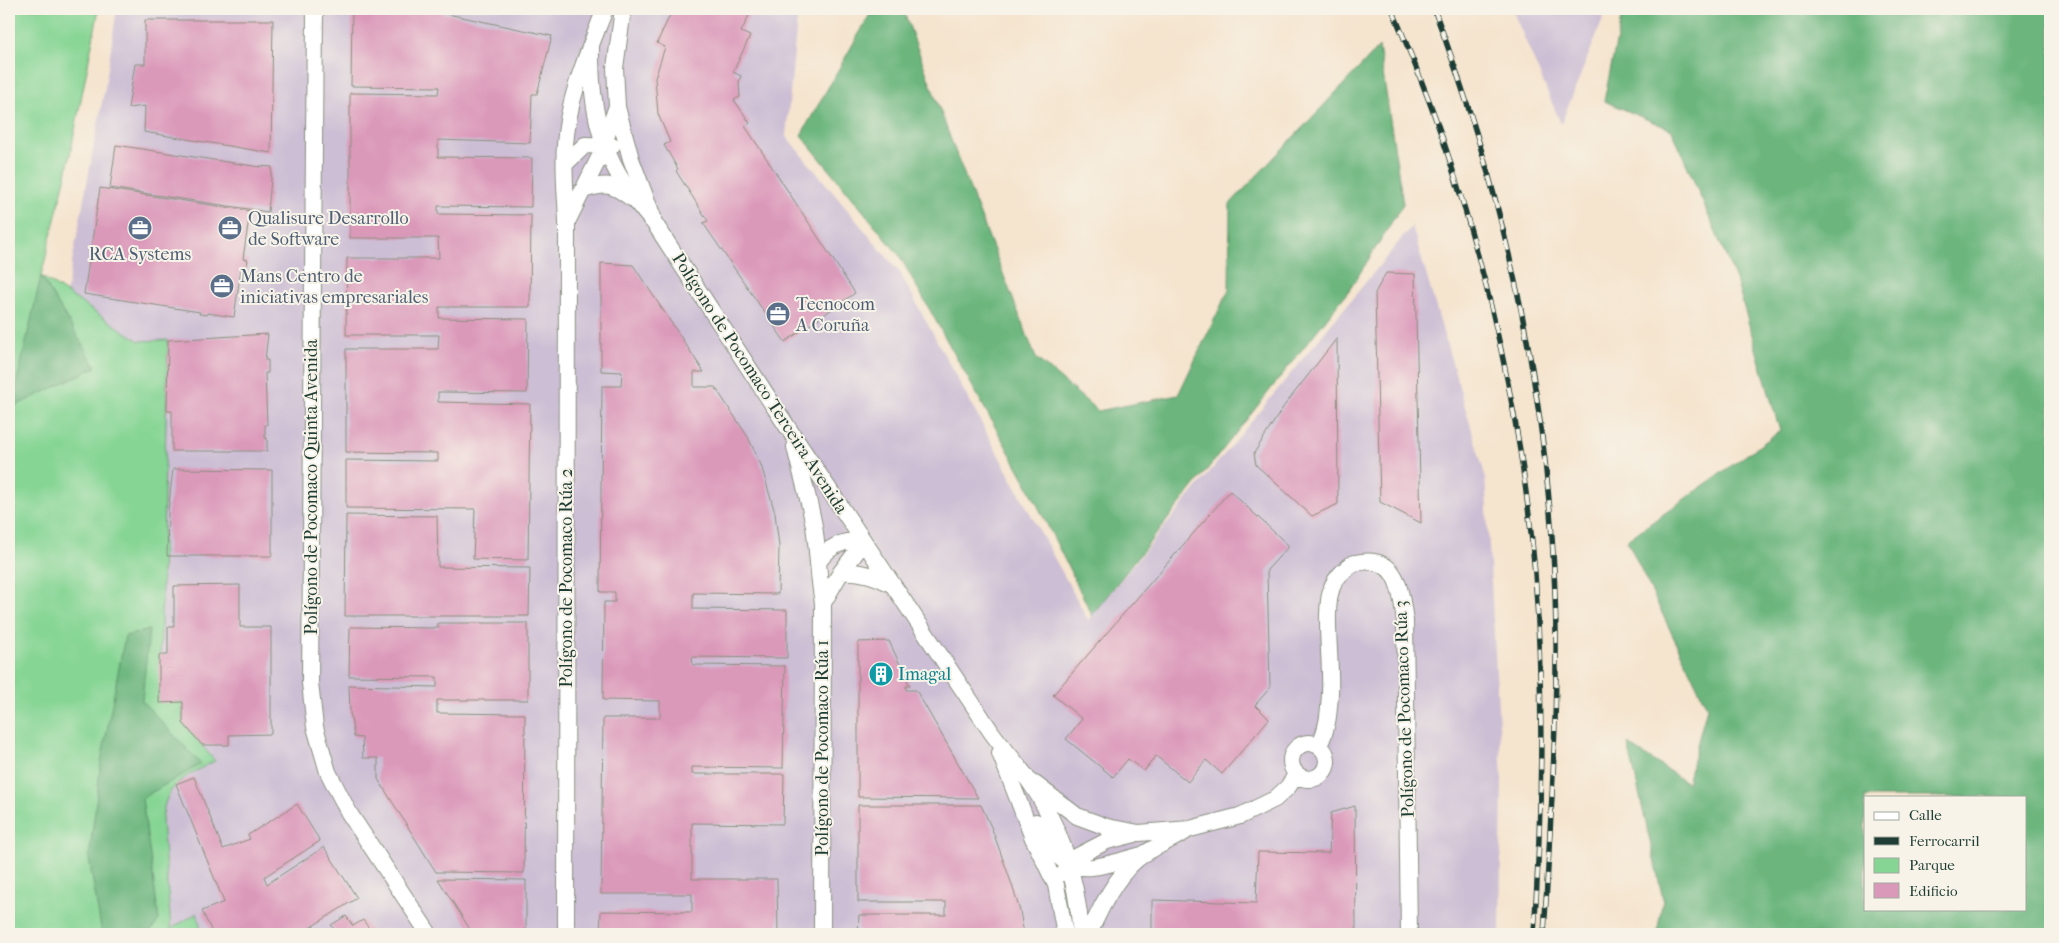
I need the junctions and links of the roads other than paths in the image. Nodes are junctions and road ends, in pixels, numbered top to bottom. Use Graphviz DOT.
graph roads {
  1 [pos="315,9"];
  2 [pos="605,9"];
  3 [pos="623,9"];
  4 [pos="591,46"];
  5 [pos="617,106"];
  6 [pos="604,144"];
  7 [pos="632,159"];
  8 [pos="565,164"];
  9 [pos="583,190"];
  10 [pos="634,201"];
  11 [pos="567,222"];
  12 [pos="655,224"];
  13 [pos="792,434"];
  14 [pos="864,542"];
  15 [pos="818,563"];
  16 [pos="841,572"];
  17 [pos="893,586"];
  18 [pos="823,603"];
  19 [pos="992,733"];
  20 [pos="1319,745"];
  21 [pos="1296,775"];
  22 [pos="1028,778"];
  23 [pos="1016,791"];
  24 [pos="1190,830"];
  25 [pos="1139,833"];
  26 [pos="1142,855"];
  27 [pos="1070,865"];
  28 [pos="1056,885"];
  29 [pos="429,934"];
  30 [pos="566,934"];
  31 [pos="822,934"];
  32 [pos="1065,934"];
  33 [pos="1081,934"];
  34 [pos="1089,934"];
  35 [pos="1409,934"];
  1 -- 29 [label="street, Polígono de Pocomaco Quinta Avenida"];
  2 -- 4 [label="street, Polígono de Pocomaco Rúa 2"];
  3 -- 5 [label="street"];
  4 -- 6 [label="street, Polígono de Pocomaco Terceira Avenida"];
  4 -- 8 [label="street, Polígono de Pocomaco Rúa 2"];
  5 -- 6 [label="street, Polígono de Pocomaco Rúa 2"];
  5 -- 7 [label="street, Polígono de Pocomaco Terceira Avenida"];
  6 -- 7 [label="street"];
  6 -- 8 [label="street"];
  6 -- 9 [label="street, Polígono de Pocomaco Rúa 2"];
  6 -- 10 [label="street, Polígono de Pocomaco Terceira Avenida"];
  7 -- 12 [label="street, Polígono de Pocomaco Terceira Avenida"];
  8 -- 11 [label="street, Polígono de Pocomaco Rúa 2"];
  9 -- 10 [label="street, Polígono de Pocomaco Terceira Avenida"];
  9 -- 11 [label="street, Polígono de Pocomaco Rúa 2"];
  10 -- 12 [label="street, Polígono de Pocomaco Terceira Avenida"];
  11 -- 30 [label="street, Polígono de Pocomaco Rúa 2"];
  12 -- 13 [label="street, Polígono de Pocomaco Terceira Avenida"];
  13 -- 14 [label="street, Polígono de Pocomaco Terceira Avenida"];
  13 -- 15 [label="street, Polígono de Pocomaco Rúa 1"];
  14 -- 15 [label="street"];
  14 -- 16 [label="street"];
  14 -- 17 [label="street, Polígono de Pocomaco Terceira Avenida"];
  15 -- 18 [label="street, Polígono de Pocomaco Rúa 1"];
  16 -- 17 [label="street, Polígono de Pocomaco Terceira Avenida"];
  16 -- 18 [label="street"];
  17 -- 19 [label="street, Polígono de Pocomaco Terceira Avenida"];
  18 -- 31 [label="street, Polígono de Pocomaco Rúa 1"];
  19 -- 22 [label="street, Polígono de Pocomaco Terceira Avenida"];
  19 -- 23 [label="street"];
  20 -- 21 [label="street"];
  20 -- 21 [label="street"];
  20 -- 35 [label="street, Polígono de Pocomaco Rúa 3"];
  21 -- 24 [label="street"];
  22 -- 25 [label="street"];
  22 -- 27 [label="street"];
  23 -- 27 [label="street"];
  23 -- 28 [label="street"];
  24 -- 25 [label="street"];
  24 -- 26 [label="street"];
  25 -- 27 [label="street"];
  26 -- 27 [label="street"];
  26 -- 34 [label="street"];
  27 -- 28 [label="street"];
  27 -- 33 [label="street"];
  28 -- 32 [label="street"];
}
